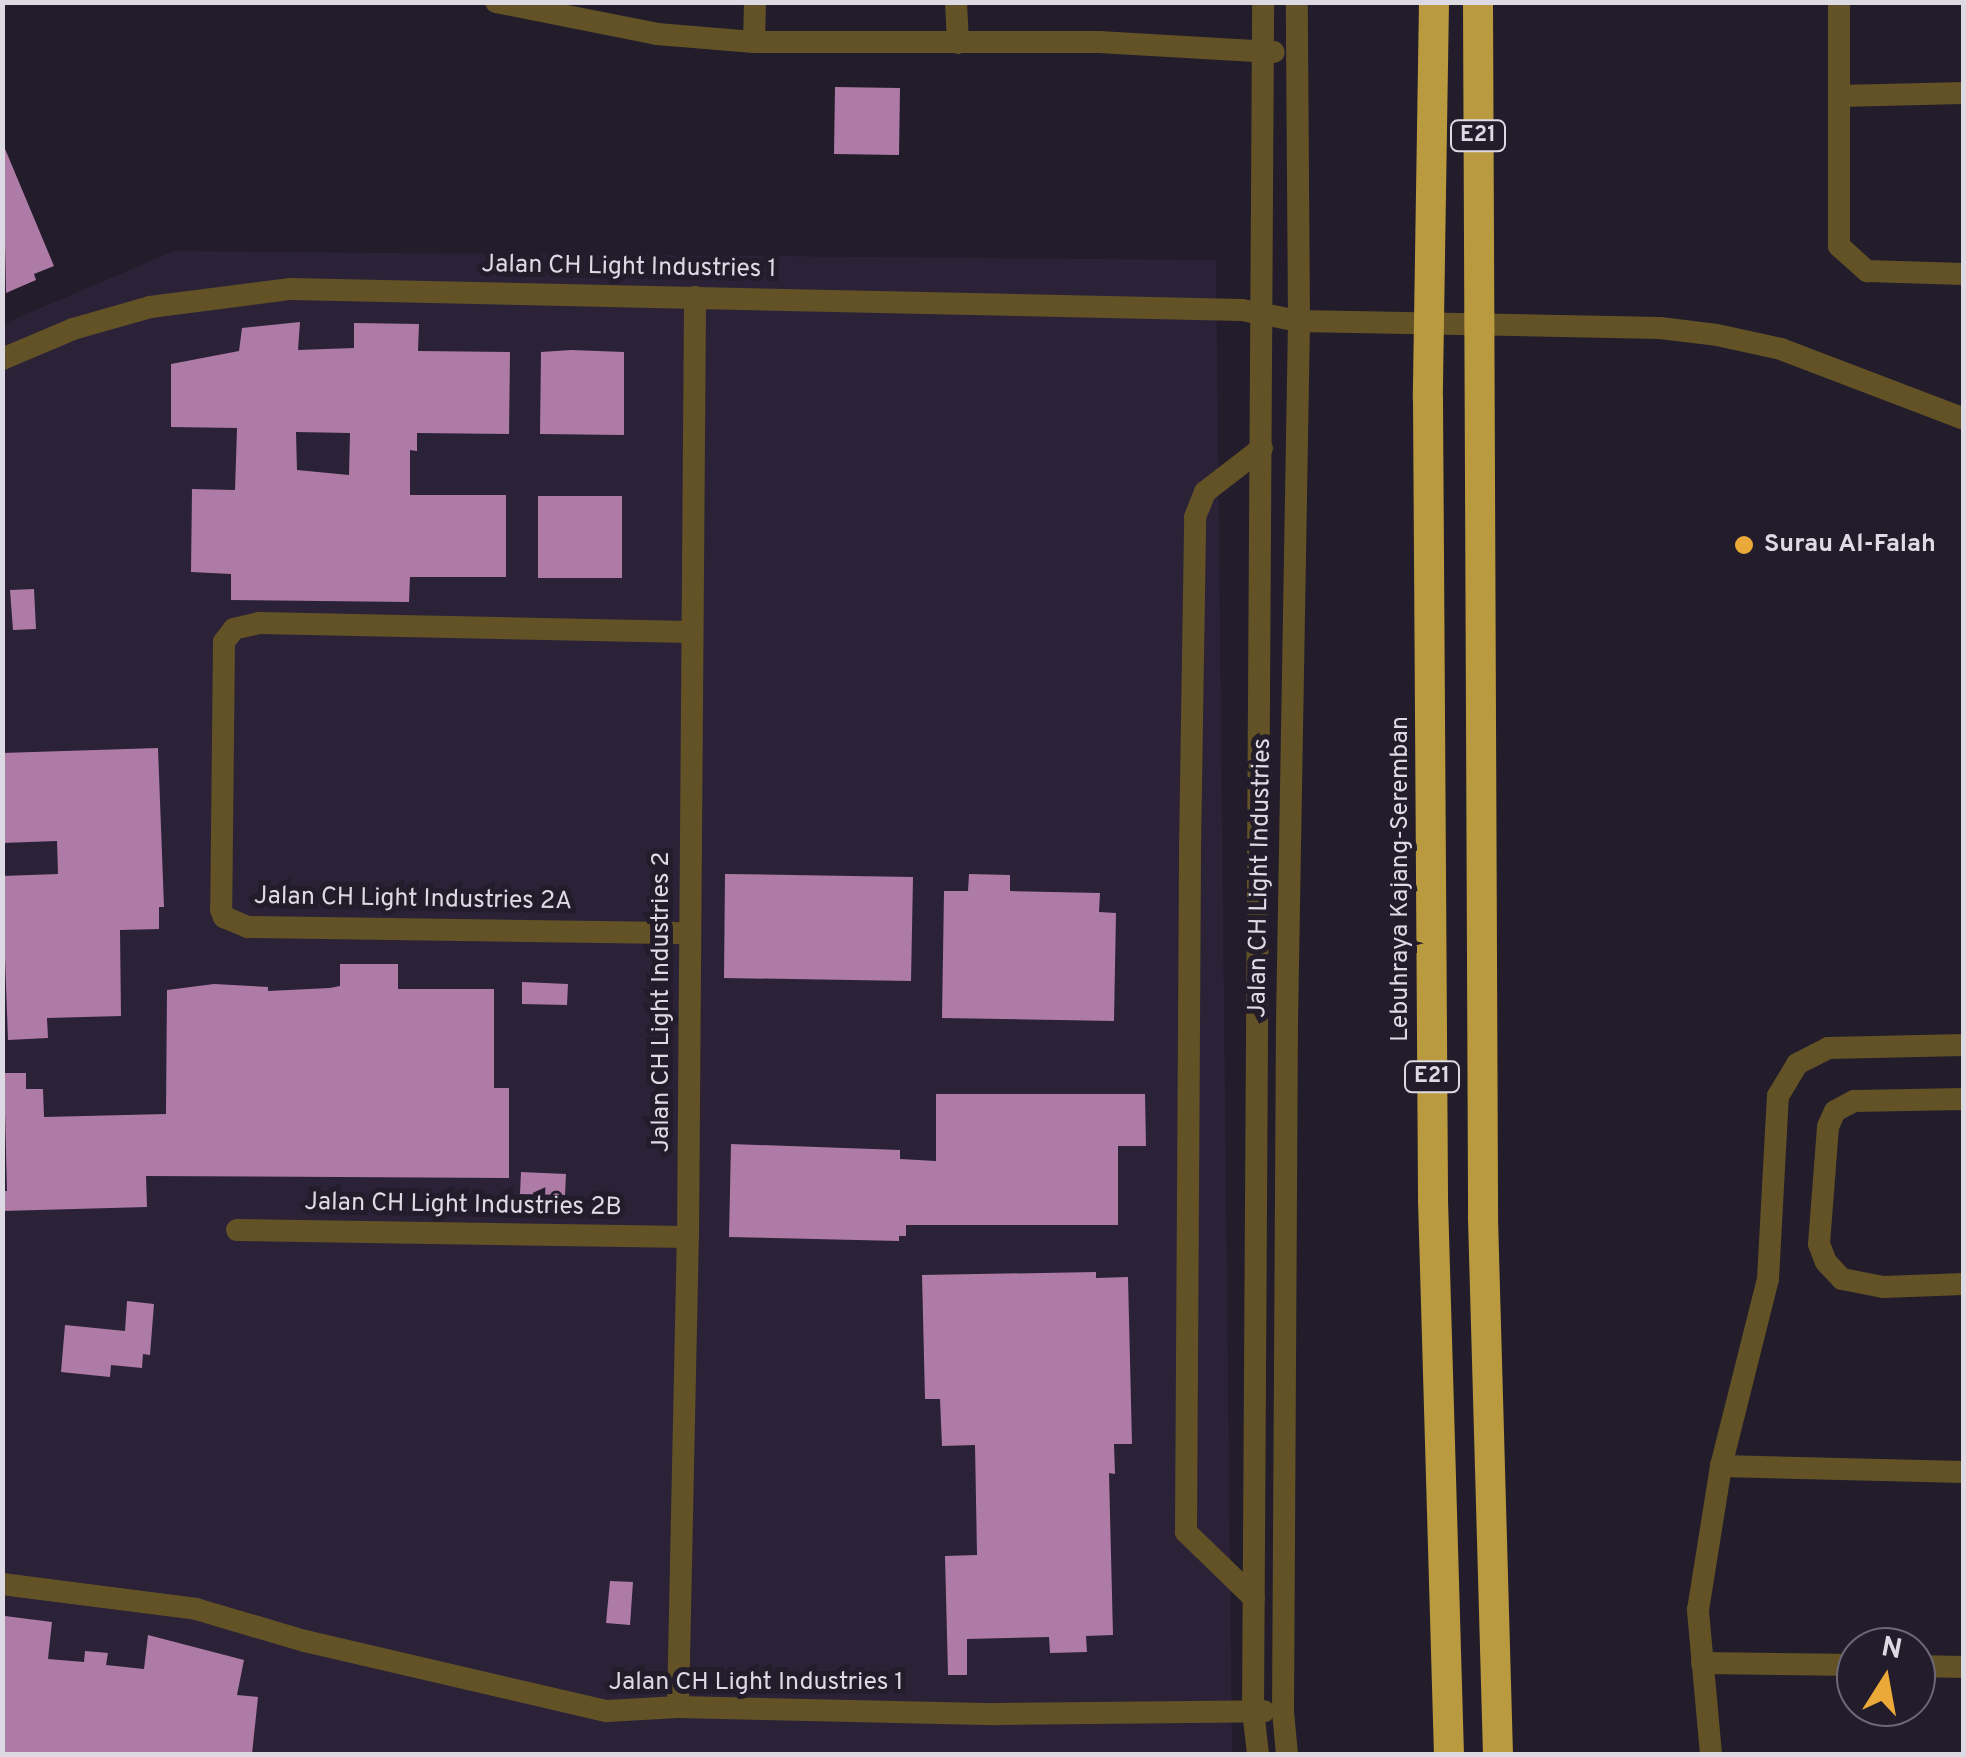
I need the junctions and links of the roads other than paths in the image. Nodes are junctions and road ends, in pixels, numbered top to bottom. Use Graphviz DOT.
graph roads {
  1 [pos="496,2"];
  2 [pos="755,2"];
  3 [pos="956,2"];
  4 [pos="1262,2"];
  5 [pos="1297,2"];
  6 [pos="1434,2"];
  7 [pos="1478,2"];
  8 [pos="1839,2"];
  9 [pos="576,10"];
  10 [pos="754,42"];
  11 [pos="958,43"];
  12 [pos="1263,51"];
  13 [pos="1297,53"];
  14 [pos="1964,93"];
  15 [pos="1839,96"];
  16 [pos="1964,274"];
  17 [pos="695,297"];
  18 [pos="1264,313"];
  19 [pos="1299,321"];
  20 [pos="2,359"];
  21 [pos="1964,419"];
  22 [pos="1262,448"];
  23 [pos="689,632"];
  24 [pos="690,933"];
  25 [pos="1964,1045"];
  26 [pos="1964,1099"];
  27 [pos="237,1230"];
  28 [pos="688,1236"];
  29 [pos="1964,1284"];
  30 [pos="1722,1466"];
  31 [pos="1964,1472"];
  32 [pos="2,1584"];
  33 [pos="1254,1598"];
  34 [pos="1702,1662"];
  35 [pos="1836,1665"];
  36 [pos="1936,1667"];
  37 [pos="1964,1668"];
  38 [pos="678,1707"];
  39 [pos="1253,1711"];
  40 [pos="1283,1712"];
  41 [pos="1258,1754"];
  42 [pos="1287,1754"];
  43 [pos="1449,1754"];
  44 [pos="1498,1754"];
  45 [pos="1711,1754"];
  1 -- 9 [label="street"];
  2 -- 10 [label="street"];
  3 -- 11 [label="street"];
  4 -- 12 [label="street, Jalan CH Light Industries"];
  5 -- 13 [label="street, Jalan CH Light Industries"];
  6 -- 43 [label="highway, Lebuhraya Kajang-Seremban / E21"];
  7 -- 44 [label="highway, E21"];
  8 -- 15 [label="street"];
  9 -- 10 [label="street"];
  10 -- 11 [label="street"];
  11 -- 12 [label="street"];
  12 -- 13 [label="street"];
  12 -- 18 [label="street, Jalan CH Light Industries"];
  13 -- 19 [label="street, Jalan CH Light Industries"];
  14 -- 15 [label="street"];
  15 -- 16 [label="street"];
  17 -- 18 [label="street, Jalan CH Light Industries 1"];
  17 -- 20 [label="street, Jalan CH Light Industries 1"];
  17 -- 23 [label="street, Jalan CH Light Industries 2"];
  18 -- 19 [label="street, Jalan CH Light Industries 1"];
  18 -- 22 [label="street, Jalan CH Light Industries"];
  19 -- 21 [label="street, Jalan CH Light Industries 1"];
  19 -- 40 [label="street, Jalan CH Light Industries"];
  22 -- 33 [label="street, Jalan CH Light Industries"];
  22 -- 33 [label="street"];
  23 -- 24 [label="street, Jalan CH Light Industries 2"];
  23 -- 24 [label="street, Jalan CH Light Industries 2A"];
  24 -- 28 [label="street, Jalan CH Light Industries 2"];
  25 -- 30 [label="street"];
  26 -- 29 [label="street"];
  27 -- 28 [label="street, Jalan CH Light Industries 2B"];
  28 -- 38 [label="street, Jalan CH Light Industries 2"];
  30 -- 31 [label="street"];
  30 -- 34 [label="street"];
  32 -- 38 [label="street, Jalan CH Light Industries 1"];
  33 -- 39 [label="street, Jalan CH Light Industries"];
  34 -- 35 [label="street"];
  34 -- 45 [label="street"];
  36 -- 37 [label="street"];
  38 -- 39 [label="street, Jalan CH Light Industries 1"];
  39 -- 40 [label="street, Jalan CH Light Industries 1"];
  39 -- 41 [label="street, Jalan CH Light Industries"];
  40 -- 42 [label="street, Jalan CH Light Industries"];
}
